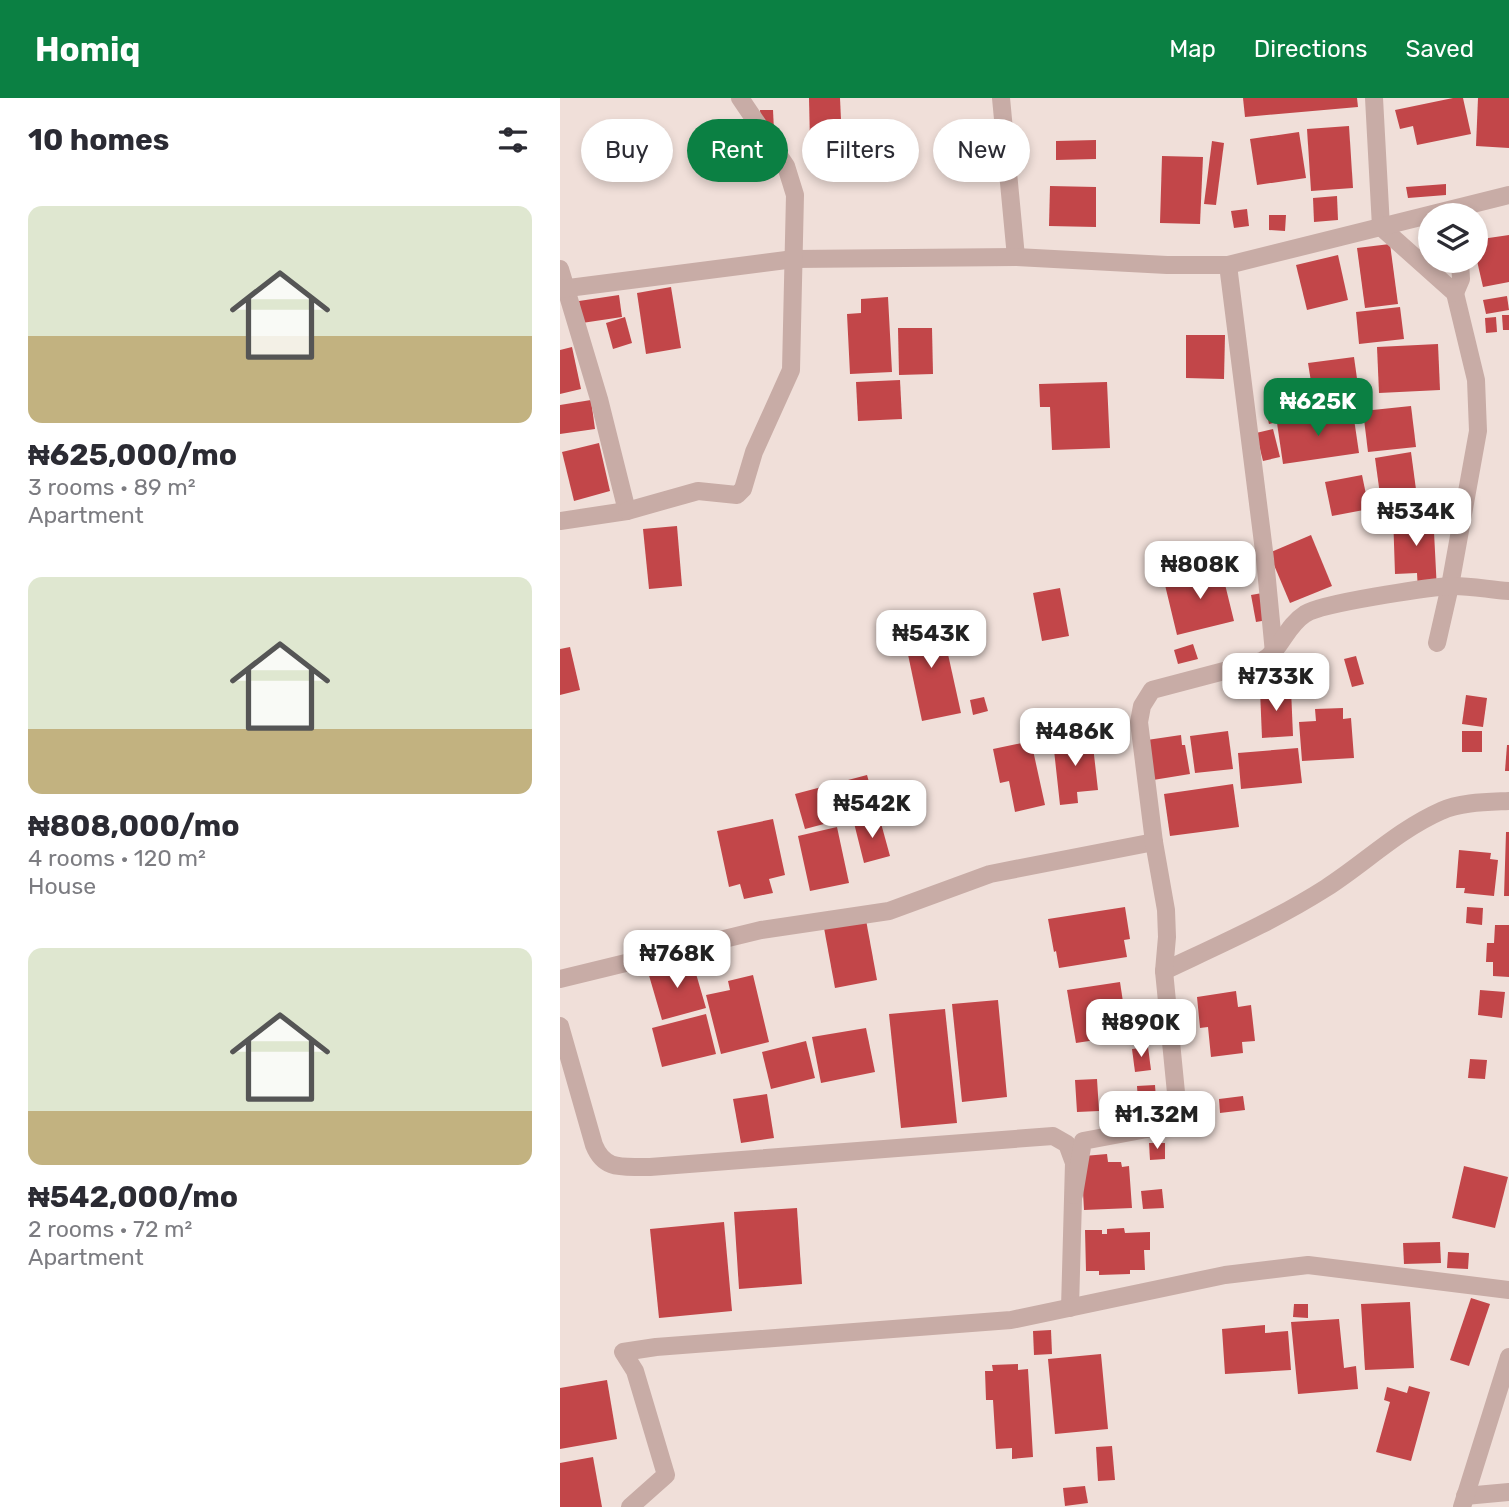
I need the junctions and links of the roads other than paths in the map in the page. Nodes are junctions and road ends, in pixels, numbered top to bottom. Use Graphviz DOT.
graph roads {
  1 [pos="740,98"];
  2 [pos="1001,98"];
  3 [pos="1374,98"];
  4 [pos="1509,195"];
  5 [pos="1484,203"];
  6 [pos="1418,220"];
  7 [pos="1381,227"];
  8 [pos="1016,257"];
  9 [pos="794,259"];
  10 [pos="1228,265"];
  11 [pos="560,269"];
  12 [pos="1461,273"];
  13 [pos="563,288"];
  14 [pos="1455,293"];
  15 [pos="627,511"];
  16 [pos="560,521"];
  17 [pos="1450,586"];
  18 [pos="1509,592"];
  19 [pos="1437,643"];
  20 [pos="1274,653"];
  21 [pos="1509,801"];
  22 [pos="1154,842"];
  23 [pos="1164,971"];
  24 [pos="560,979"];
  25 [pos="560,1027"];
  26 [pos="1073,1195"];
  27 [pos="1509,1290"];
  28 [pos="1070,1308"];
  29 [pos="1509,1357"];
  30 [pos="1509,1492"];
  31 [pos="1464,1502"];
  32 [pos="631,1507"];
  1 -- 9 [label="street"];
  2 -- 8 [label="street"];
  3 -- 7 [label="street"];
  4 -- 5 [label="street"];
  6 -- 7 [label="street"];
  7 -- 10 [label="street"];
  7 -- 14 [label="street"];
  8 -- 9 [label="street"];
  8 -- 10 [label="street"];
  9 -- 13 [label="street"];
  9 -- 15 [label="street"];
  10 -- 20 [label="street"];
  11 -- 13 [label="street"];
  12 -- 14 [label="street"];
  13 -- 15 [label="street"];
  14 -- 17 [label="street"];
  15 -- 16 [label="street"];
  17 -- 18 [label="street"];
  17 -- 19 [label="street"];
  17 -- 20 [label="street"];
  20 -- 22 [label="street"];
  21 -- 23 [label="street"];
  22 -- 23 [label="street"];
  22 -- 24 [label="street"];
  23 -- 26 [label="street"];
  25 -- 26 [label="street"];
  26 -- 28 [label="street"];
  27 -- 28 [label="street"];
  28 -- 32 [label="street"];
  29 -- 31 [label="street"];
  30 -- 31 [label="street"];
}
